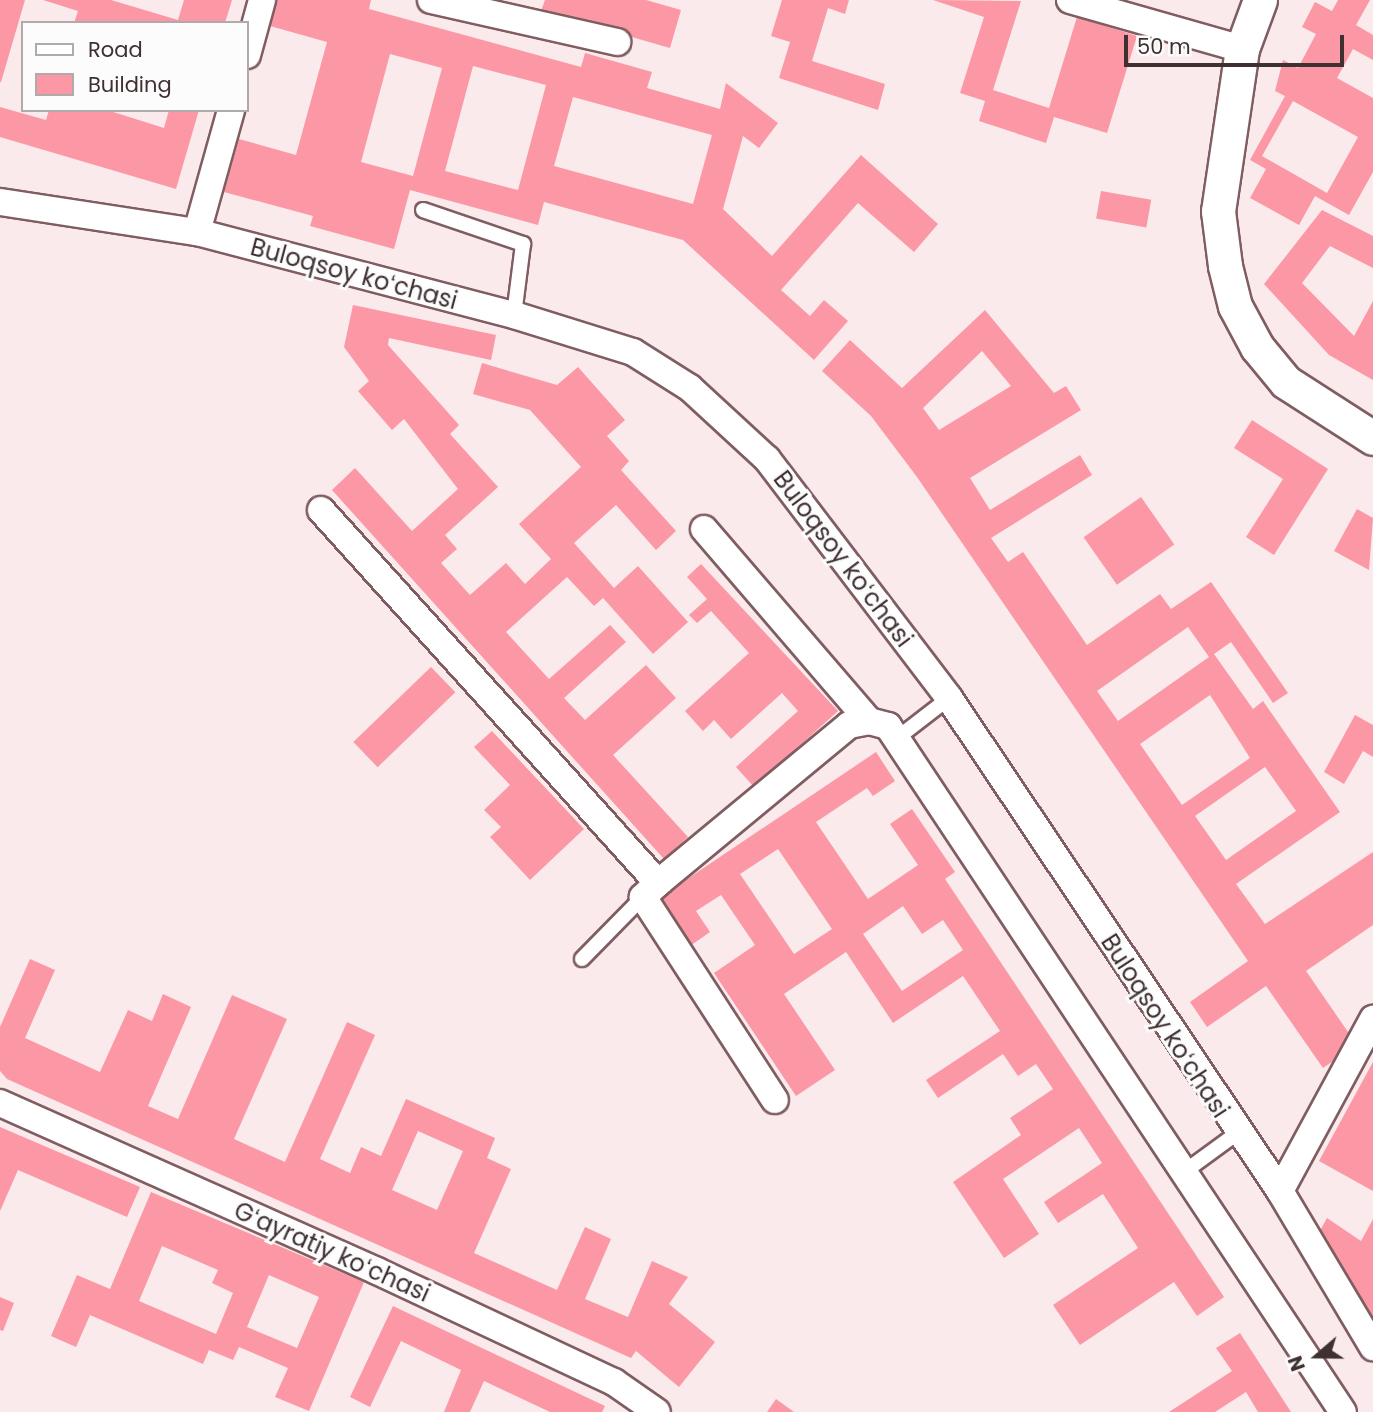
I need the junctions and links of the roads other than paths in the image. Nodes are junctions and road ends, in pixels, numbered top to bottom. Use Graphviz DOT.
graph roads {
  1 [pos="262,0"];
  2 [pos="431,0"];
  3 [pos="1070,0"];
  4 [pos="1260,0"];
  5 [pos="617,42"];
  6 [pos="1242,49"];
  7 [pos="248,51"];
  8 [pos="230,112"];
  9 [pos="0,202"];
  10 [pos="423,210"];
  11 [pos="197,232"];
  12 [pos="514,315"];
  13 [pos="1370,429"];
  14 [pos="321,510"];
  15 [pos="704,529"];
  16 [pos="949,698"];
  17 [pos="869,721"];
  18 [pos="896,738"];
  19 [pos="650,890"];
  20 [pos="582,959"];
  21 [pos="1373,1019"];
  22 [pos="775,1100"];
  23 [pos="0,1103"];
  24 [pos="1236,1134"];
  25 [pos="1184,1172"];
  26 [pos="1280,1191"];
  27 [pos="1373,1347"];
  28 [pos="657,1412"];
  29 [pos="1343,1412"];
  1 -- 7 [label="street"];
  2 -- 5 [label="street"];
  3 -- 6 [label="street"];
  4 -- 6 [label="street"];
  6 -- 13 [label="street"];
  8 -- 11 [label="street"];
  9 -- 11 [label="street, Buloqsoy koʻchasi"];
  10 -- 12 [label="lane"];
  11 -- 12 [label="street, Buloqsoy koʻchasi"];
  12 -- 16 [label="street, Buloqsoy koʻchasi"];
  14 -- 19 [label="street"];
  15 -- 17 [label="street"];
  16 -- 18 [label="lane"];
  16 -- 24 [label="street, Buloqsoy koʻchasi"];
  17 -- 18 [label="street"];
  17 -- 19 [label="street"];
  18 -- 25 [label="street"];
  19 -- 20 [label="lane"];
  19 -- 22 [label="street"];
  21 -- 26 [label="street"];
  23 -- 28 [label="street, Gʻayratiy koʻchasi"];
  24 -- 25 [label="lane"];
  24 -- 26 [label="street, Buloqsoy koʻchasi"];
  25 -- 29 [label="street"];
  26 -- 27 [label="street, Buloqsoy koʻchasi"];
}
